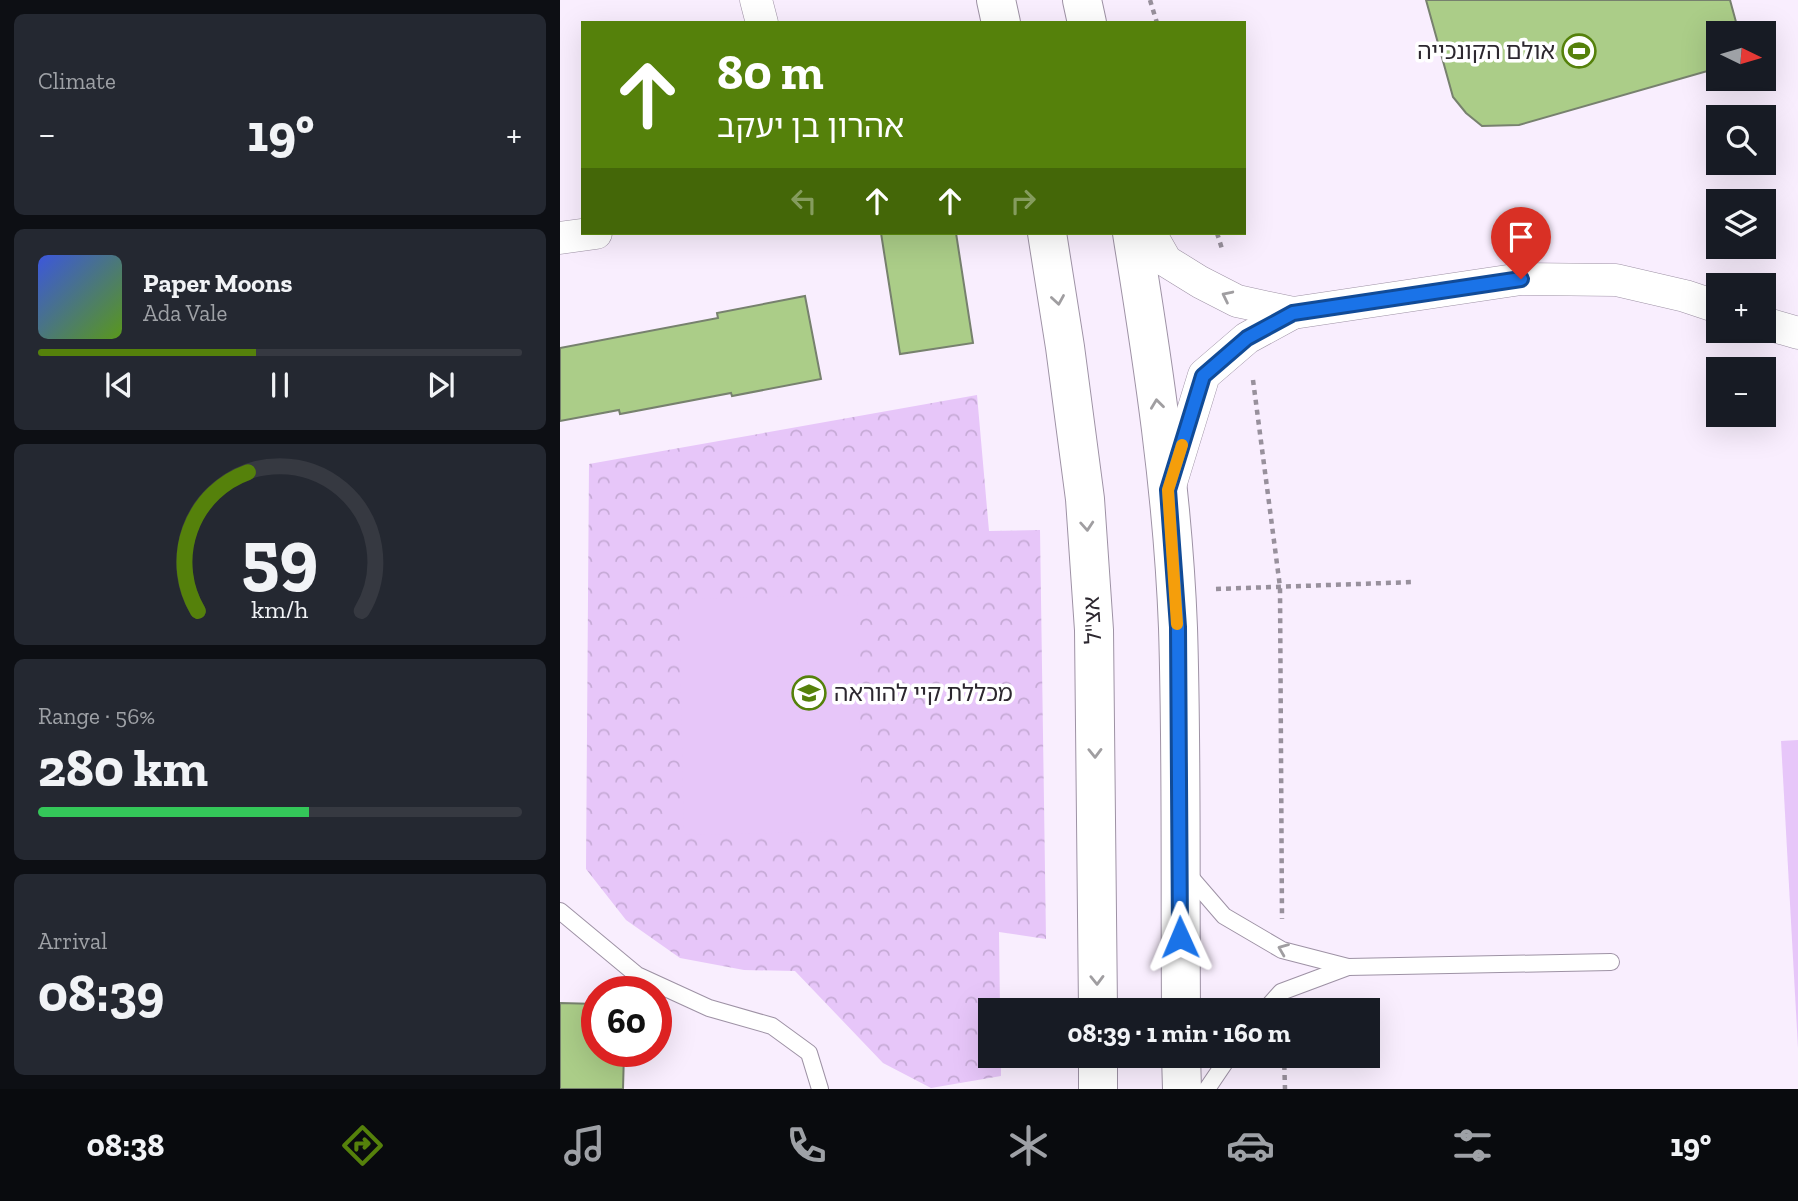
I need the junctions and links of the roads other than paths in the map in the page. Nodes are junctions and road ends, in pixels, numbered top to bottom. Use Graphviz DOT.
graph roads {
  1 [pos="756,0"];
  2 [pos="996,0"];
  3 [pos="1082,0"];
  4 [pos="761,21"];
  5 [pos="1001,21"];
  6 [pos="1087,21"];
  7 [pos="582,235"];
  8 [pos="1046,235"];
  9 [pos="1132,235"];
  10 [pos="1151,235"];
  11 [pos="560,238"];
  12 [pos="1706,303"];
  13 [pos="1293,313"];
  14 [pos="1168,490"];
  15 [pos="1180,865"];
  16 [pos="560,911"];
  17 [pos="1611,962"];
  18 [pos="1348,967"];
  19 [pos="1098,998"];
  20 [pos="1181,998"];
  21 [pos="1276,998"];
  22 [pos="1098,1068"];
  23 [pos="1181,1068"];
  24 [pos="1221,1068"];
  25 [pos="820,1089"];
  26 [pos="1098,1089"];
  27 [pos="1182,1089"];
  28 [pos="1207,1089"];
  1 -- 4 [label="street"];
  2 -- 5 [label="main road"];
  3 -- 6 [label="main road"];
  7 -- 11 [label="street"];
  8 -- 19 [label="main road, אצ\"ל, one-way"];
  14 -- 9 [label="main road, one-way"];
  13 -- 10 [label="street, one-way"];
  12 -- 13 [label="street"];
  13 -- 14 [label="street"];
  14 -- 15 [label="main road"];
  15 -- 18 [label="lane"];
  15 -- 20 [label="main road"];
  16 -- 25 [label="lane"];
  17 -- 18 [label="lane"];
  18 -- 21 [label="lane"];
  22 -- 26 [label="main road"];
  23 -- 27 [label="main road"];
  24 -- 28 [label="lane"];
}
